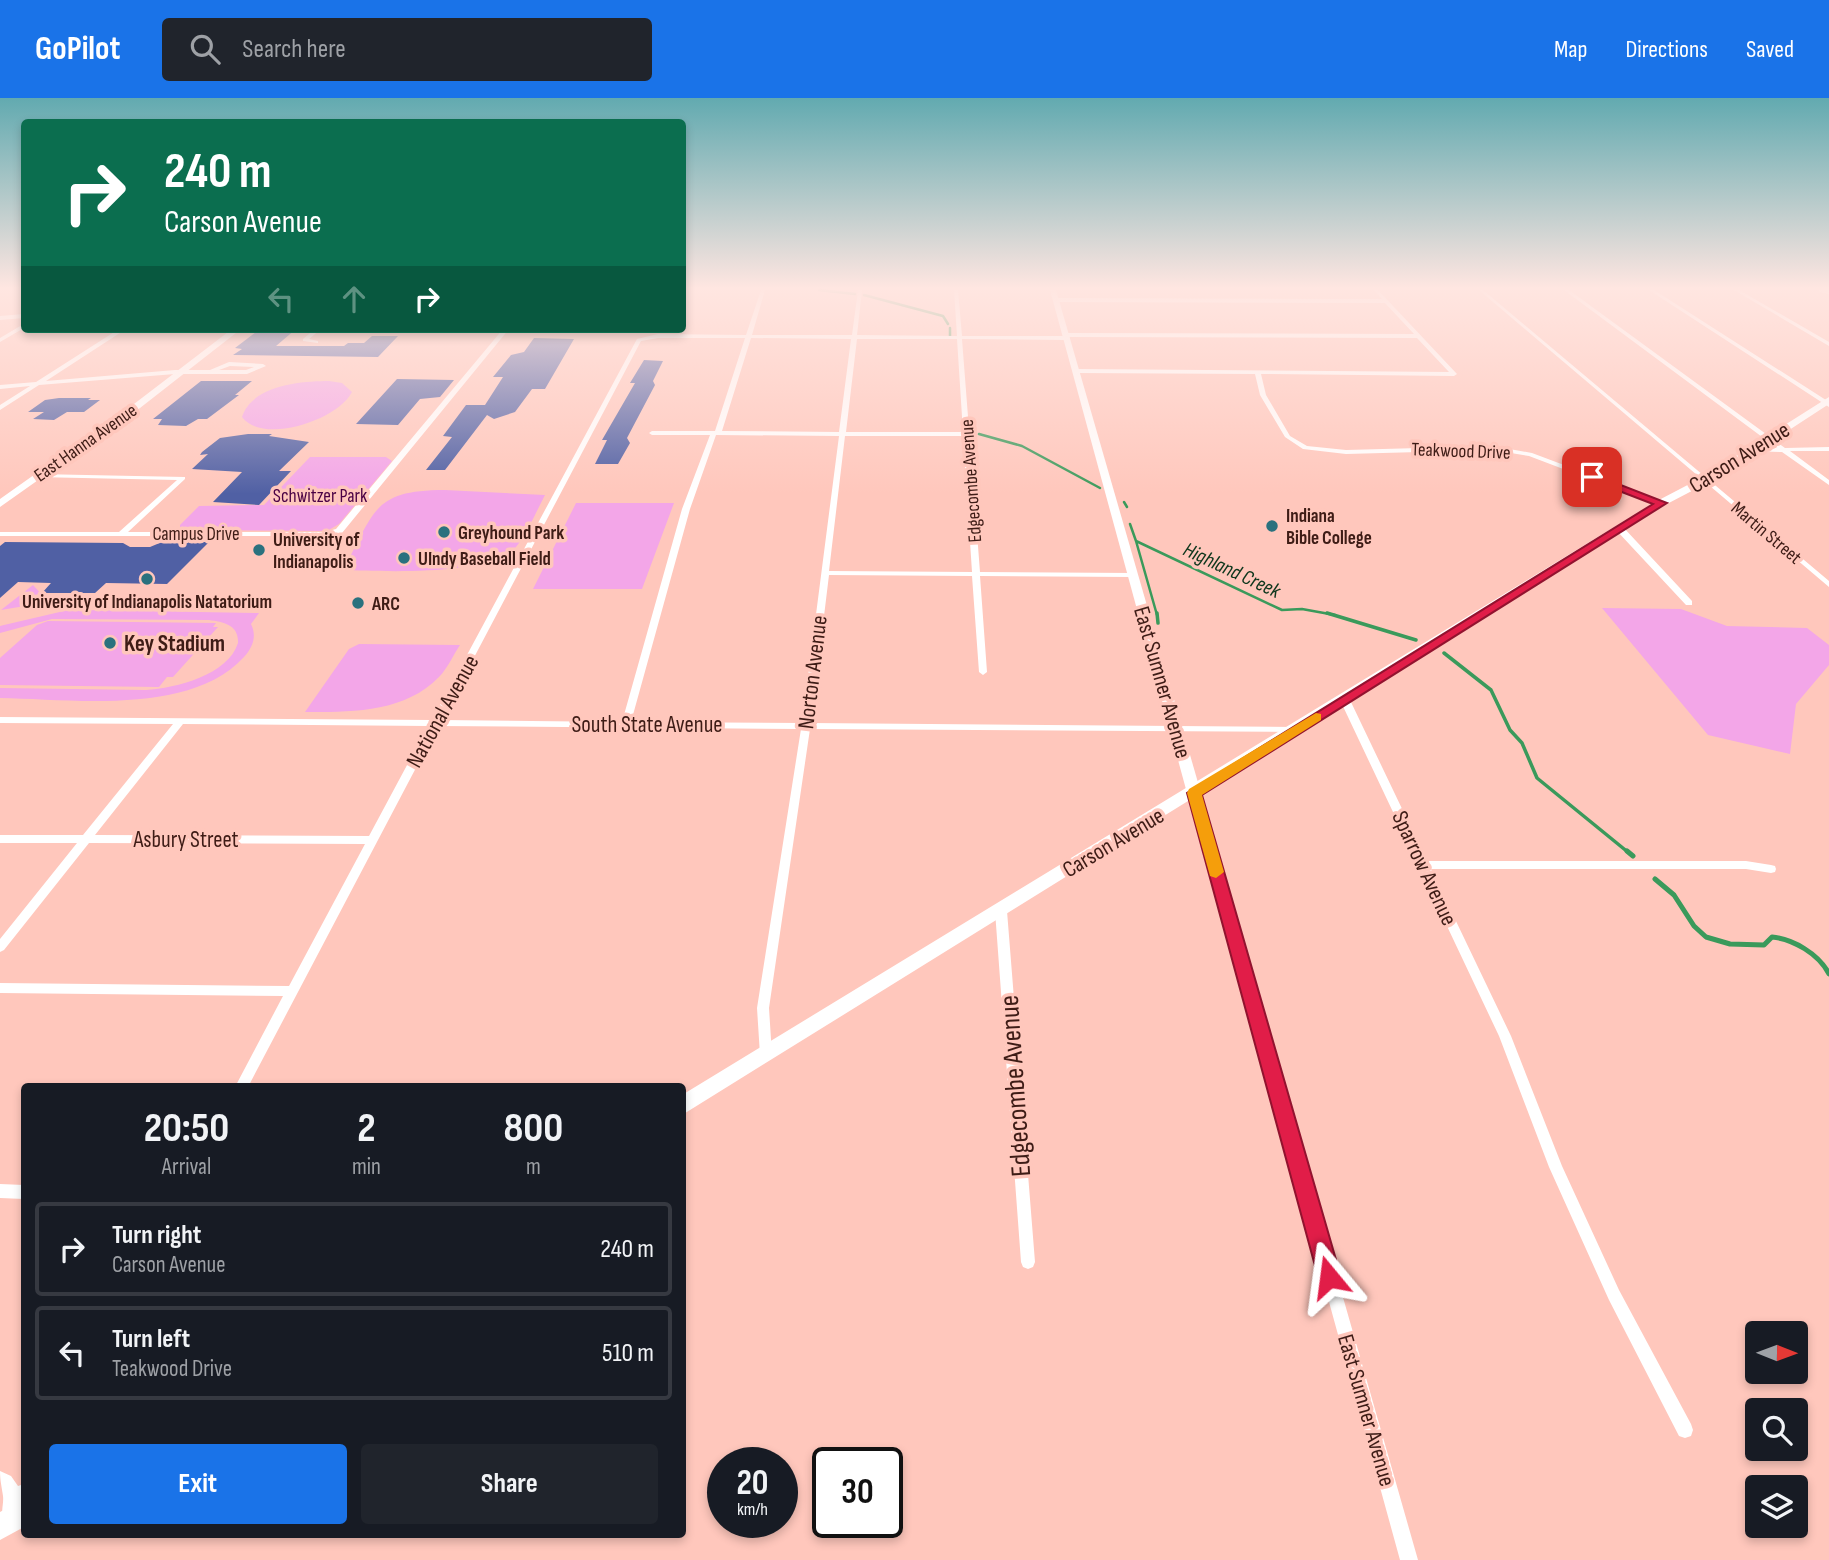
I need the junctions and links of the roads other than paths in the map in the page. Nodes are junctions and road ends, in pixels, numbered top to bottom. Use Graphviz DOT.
graph roads {
  1 [pos="78,358"];
  2 [pos="190,358"];
  3 [pos="194,358"];
  4 [pos="482,358"];
  5 [pos="629,358"];
  6 [pos="740,358"];
  7 [pos="850,358"];
  8 [pos="961,358"];
  9 [pos="1073,358"];
  10 [pos="1440,358"];
  11 [pos="1562,358"];
  12 [pos="1660,358"];
  13 [pos="1758,358"];
  14 [pos="212,371"];
  15 [pos="1077,371"];
  16 [pos="174,372"];
  17 [pos="1258,373"];
  18 [pos="39,383"];
  19 [pos="0,387"];
  20 [pos="1828,403"];
  21 [pos="0,408"];
  22 [pos="652,433"];
  23 [pos="716,433"];
  24 [pos="840,434"];
  25 [pos="965,434"];
  26 [pos="1769,439"];
  27 [pos="1783,449"];
  28 [pos="1829,449"];
  29 [pos="1752,450"];
  30 [pos="37,476"];
  31 [pos="1705,480"];
  32 [pos="1829,483"];
  33 [pos="0,493"];
  34 [pos="1661,503"];
  35 [pos="0,504"];
  36 [pos="1620,529"];
  37 [pos="122,533"];
  38 [pos="0,534"];
  39 [pos="825,573"];
  40 [pos="976,574"];
  41 [pos="1133,575"];
  42 [pos="1829,585"];
  43 [pos="1689,603"];
  44 [pos="983,672"];
  45 [pos="1345,700"];
  46 [pos="0,720"];
  47 [pos="180,722"];
  48 [pos="435,723"];
  49 [pos="626,724"];
  50 [pos="806,725"];
  51 [pos="1176,729"];
  52 [pos="1294,730"];
  53 [pos="1194,793"];
  54 [pos="89,838"];
  55 [pos="0,839"];
  56 [pos="372,840"];
  57 [pos="1424,865"];
  58 [pos="1771,869"];
  59 [pos="1001,911"];
  60 [pos="0,947"];
  61 [pos="0,988"];
  62 [pos="292,990"];
  63 [pos="766,1055"];
  64 [pos="243,1083"];
  65 [pos="686,1104"];
  66 [pos="0,1191"];
  67 [pos="21,1192"];
  68 [pos="1028,1262"];
  69 [pos="1685,1430"];
  70 [pos="0,1480"];
  71 [pos="21,1498"];
  72 [pos="8,1525"];
  73 [pos="1409,1560"];
  1 -- 18 [label="street"];
  2 -- 16 [label="main road, East Hanna Avenue"];
  3 -- 16 [label="main road, East Hanna Avenue"];
  4 -- 37 [label="street, Campus Drive"];
  5 -- 48 [label="street, National Avenue"];
  6 -- 23 [label="street"];
  7 -- 24 [label="street, Norton Avenue"];
  8 -- 25 [label="street, Edgecombe Avenue"];
  9 -- 15 [label="street, East Sumner Avenue"];
  10 -- 17 [label="street"];
  11 -- 31 [label="street, Martin Street"];
  12 -- 26 [label="street"];
  13 -- 20 [label="street"];
  14 -- 14 [label="street"];
  14 -- 16 [label="street"];
  15 -- 17 [label="street"];
  15 -- 41 [label="street, East Sumner Avenue"];
  16 -- 18 [label="street"];
  16 -- 30 [label="main road, East Hanna Avenue"];
  16 -- 33 [label="main road, East Hanna Avenue"];
  17 -- 34 [label="street, Teakwood Drive"];
  18 -- 19 [label="street"];
  18 -- 21 [label="street"];
  20 -- 26 [label="main road, Carson Avenue"];
  22 -- 23 [label="street"];
  23 -- 24 [label="street"];
  23 -- 49 [label="street"];
  24 -- 25 [label="street"];
  24 -- 39 [label="street, Norton Avenue"];
  25 -- 40 [label="street, Edgecombe Avenue"];
  26 -- 27 [label="street"];
  26 -- 29 [label="main road, Carson Avenue"];
  27 -- 28 [label="street"];
  27 -- 29 [label="street"];
  27 -- 32 [label="street"];
  29 -- 31 [label="main road, Carson Avenue"];
  30 -- 35 [label="main road, East Hanna Avenue"];
  30 -- 37 [label="street"];
  31 -- 34 [label="main road, Carson Avenue"];
  31 -- 42 [label="street, Martin Street"];
  34 -- 36 [label="main road, Carson Avenue"];
  36 -- 43 [label="street"];
  36 -- 45 [label="main road, Carson Avenue"];
  37 -- 38 [label="street, Campus Drive"];
  39 -- 40 [label="street"];
  39 -- 50 [label="street, Norton Avenue"];
  40 -- 41 [label="street"];
  40 -- 44 [label="street, Edgecombe Avenue"];
  41 -- 51 [label="street, East Sumner Avenue"];
  45 -- 52 [label="main road, Carson Avenue"];
  45 -- 57 [label="street, Sparrow Avenue"];
  46 -- 47 [label="street, South State Avenue"];
  47 -- 48 [label="street, South State Avenue"];
  47 -- 54 [label="street"];
  48 -- 49 [label="street, South State Avenue"];
  48 -- 56 [label="street, National Avenue"];
  49 -- 50 [label="street, South State Avenue"];
  50 -- 51 [label="street, South State Avenue"];
  50 -- 63 [label="street, Norton Avenue"];
  51 -- 52 [label="street, South State Avenue"];
  51 -- 53 [label="street, East Sumner Avenue"];
  52 -- 53 [label="main road, Carson Avenue"];
  53 -- 59 [label="main road, Carson Avenue"];
  53 -- 73 [label="street, East Sumner Avenue"];
  54 -- 55 [label="street, Asbury Street"];
  54 -- 56 [label="street, Asbury Street"];
  54 -- 60 [label="street"];
  56 -- 62 [label="street, National Avenue"];
  57 -- 58 [label="street"];
  57 -- 69 [label="street, Sparrow Avenue"];
  59 -- 63 [label="main road, Carson Avenue"];
  59 -- 68 [label="street, Edgecombe Avenue"];
  61 -- 62 [label="street"];
  62 -- 64 [label="street, National Avenue"];
  63 -- 65 [label="main road, Carson Avenue"];
  66 -- 67 [label="street"];
  70 -- 72 [label="street"];
  71 -- 72 [label="street"];
}
